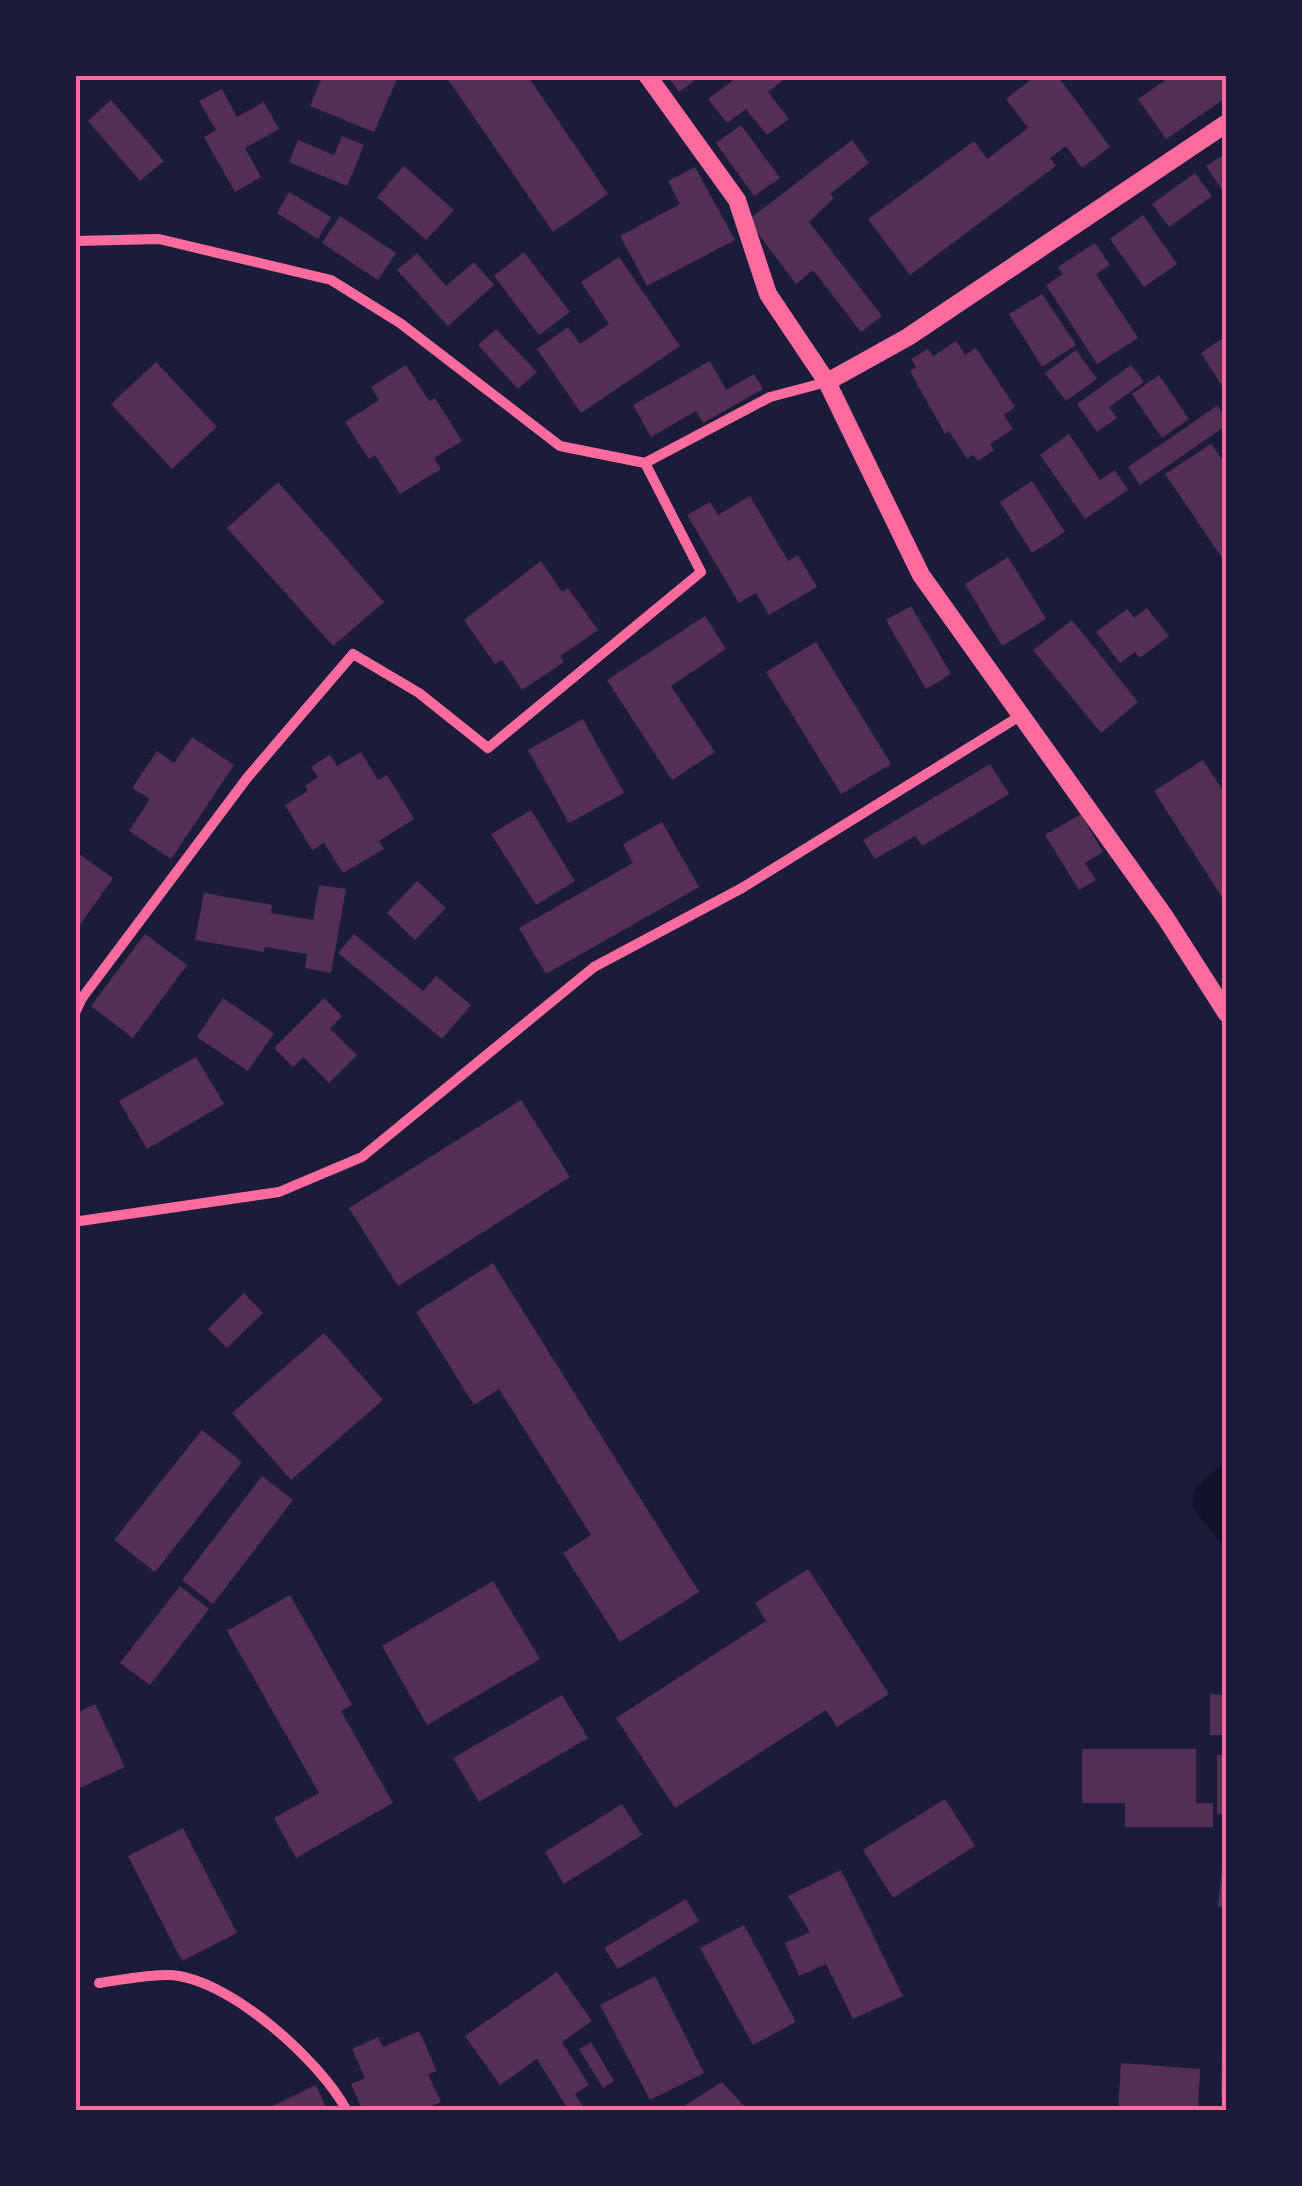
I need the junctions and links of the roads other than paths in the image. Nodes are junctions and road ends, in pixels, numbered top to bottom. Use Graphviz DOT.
graph roads {
  1 [pos="647,75"];
  2 [pos="1227,123"];
  3 [pos="75,242"];
  4 [pos="827,382"];
  5 [pos="645,463"];
  6 [pos="1020,716"];
  7 [pos="78,996"];
  8 [pos="75,1013"];
  9 [pos="1227,1014"];
  10 [pos="77,1221"];
  11 [pos="99,1982"];
  12 [pos="347,2111"];
  1 -- 4 [label="street"];
  2 -- 4 [label="street"];
  3 -- 5 [label="street"];
  4 -- 5 [label="street"];
  4 -- 6 [label="street"];
  5 -- 7 [label="street"];
  6 -- 9 [label="street"];
  6 -- 10 [label="street"];
  7 -- 8 [label="street"];
  11 -- 12 [label="street"];
}
